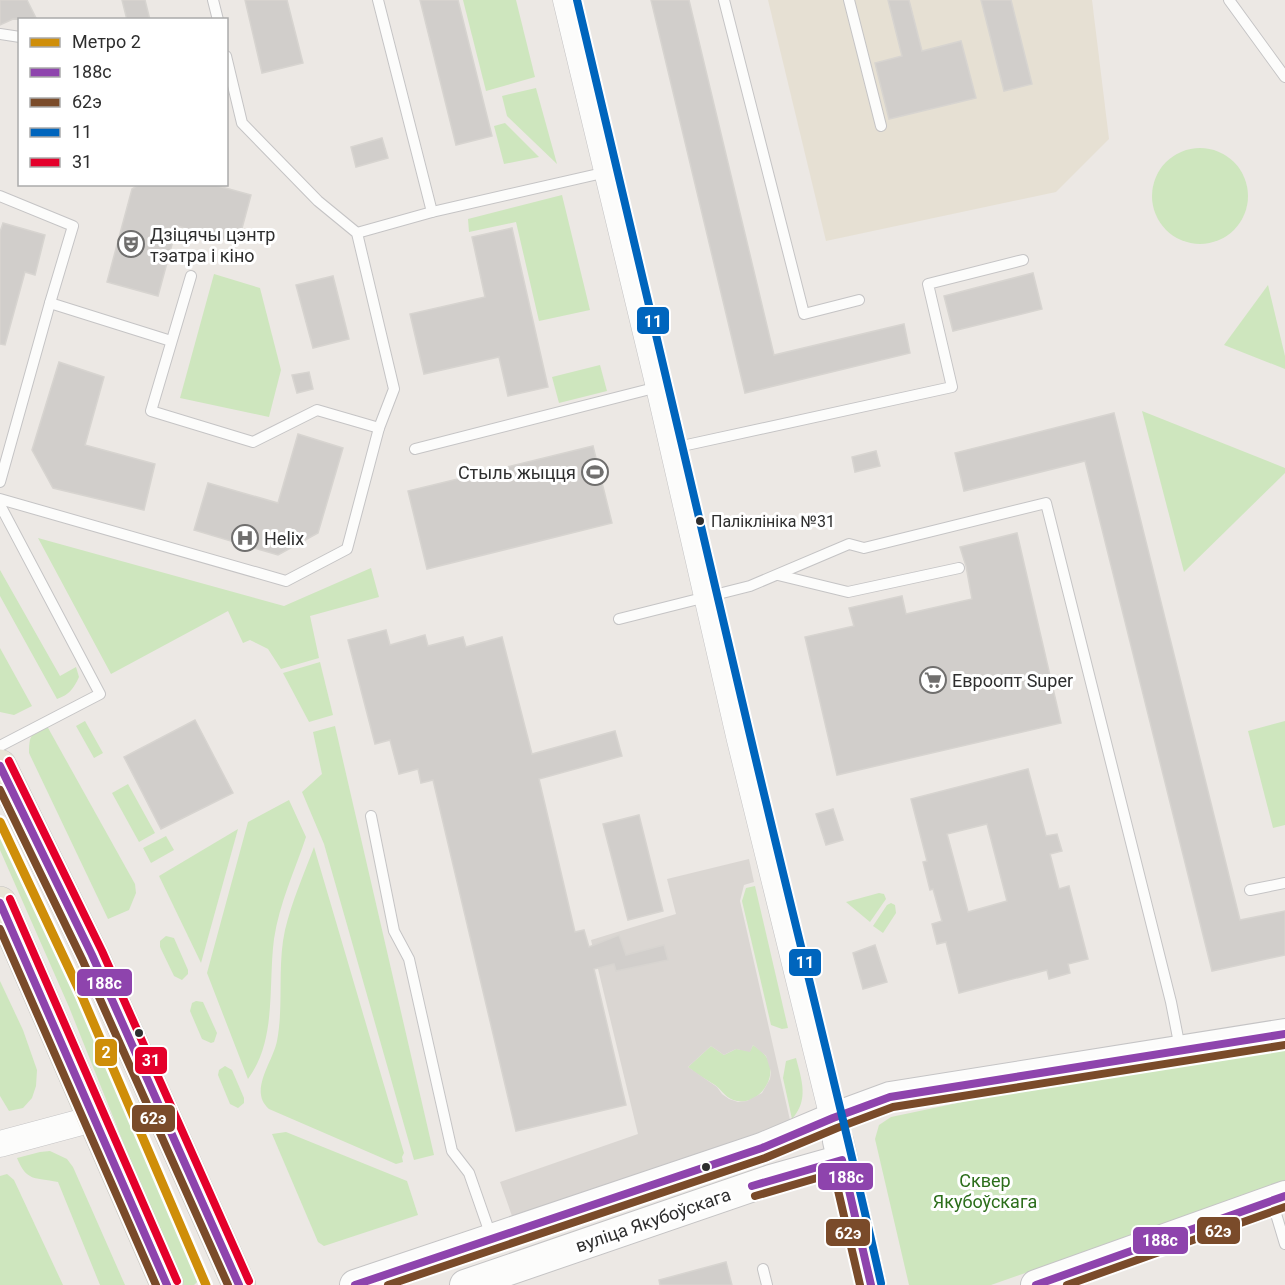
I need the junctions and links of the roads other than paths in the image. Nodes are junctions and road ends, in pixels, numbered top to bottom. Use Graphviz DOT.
graph roads {
  1 [pos="213,0"];
  2 [pos="378,0"];
  3 [pos="566,0"];
  4 [pos="724,0"];
  5 [pos="849,0"];
  6 [pos="1229,0"];
  7 [pos="218,18"];
  8 [pos="0,34"];
  9 [pos="18,37"];
  10 [pos="228,64"];
  11 [pos="1285,77"];
  12 [pos="881,126"];
  13 [pos="608,172"];
  14 [pos="0,196"];
  15 [pos="432,212"];
  16 [pos="357,233"];
  17 [pos="1023,260"];
  18 [pos="191,276"];
  19 [pos="859,300"];
  20 [pos="50,303"];
  21 [pos="171,341"];
  22 [pos="659,387"];
  23 [pos="379,428"];
  24 [pos="673,448"];
  25 [pos="415,449"];
  26 [pos="0,482"];
  27 [pos="0,499"];
  28 [pos="0,505"];
  29 [pos="959,568"];
  30 [pos="778,575"];
  31 [pos="707,596"];
  32 [pos="619,619"];
  33 [pos="0,746"];
  34 [pos="0,766"];
  35 [pos="371,816"];
  36 [pos="1285,883"];
  37 [pos="1250,890"];
  38 [pos="0,903"];
  39 [pos="1285,1034"];
  40 [pos="1181,1051"];
  41 [pos="832,1118"];
  42 [pos="93,1119"];
  43 [pos="0,1144"];
  44 [pos="842,1160"];
  45 [pos="1279,1198"];
  46 [pos="491,1238"];
  47 [pos="1285,1244"];
  48 [pos="763,1269"];
  49 [pos="166,1285"];
  50 [pos="239,1285"];
  51 [pos="355,1285"];
  52 [pos="465,1285"];
  53 [pos="767,1285"];
  54 [pos="871,1285"];
  55 [pos="1036,1285"];
  1 -- 7 [label="lane"];
  2 -- 15 [label="lane"];
  3 -- 13 [label="street"];
  4 -- 19 [label="lane"];
  5 -- 12 [label="lane"];
  6 -- 11 [label="lane"];
  8 -- 9 [label="lane"];
  10 -- 16 [label="lane"];
  13 -- 15 [label="lane"];
  13 -- 22 [label="street"];
  14 -- 20 [label="lane"];
  15 -- 16 [label="lane"];
  16 -- 23 [label="lane"];
  17 -- 24 [label="lane"];
  18 -- 21 [label="lane"];
  20 -- 21 [label="lane"];
  20 -- 26 [label="lane"];
  21 -- 23 [label="lane"];
  22 -- 24 [label="street"];
  22 -- 25 [label="lane"];
  23 -- 27 [label="lane"];
  24 -- 31 [label="street"];
  28 -- 33 [label="lane"];
  29 -- 30 [label="lane"];
  30 -- 31 [label="lane"];
  30 -- 40 [label="lane"];
  31 -- 32 [label="lane"];
  31 -- 41 [label="street"];
  34 -- 50 [label="main road"];
  35 -- 46 [label="lane"];
  36 -- 37 [label="lane"];
  38 -- 42 [label="main road"];
  39 -- 40 [label="main road, вуліца Якубоўскага"];
  40 -- 41 [label="main road, вуліца Якубоўскага"];
  41 -- 44 [label="main road"];
  41 -- 46 [label="main road, вуліца Якубоўскага"];
  42 -- 43 [label="street"];
  42 -- 49 [label="main road"];
  44 -- 52 [label="main road, вуліца Якубоўскага"];
  44 -- 54 [label="main road"];
  45 -- 47 [label="lane"];
  45 -- 55 [label="main road"];
  46 -- 51 [label="main road, вуліца Якубоўскага"];
  48 -- 53 [label="lane"];
}
